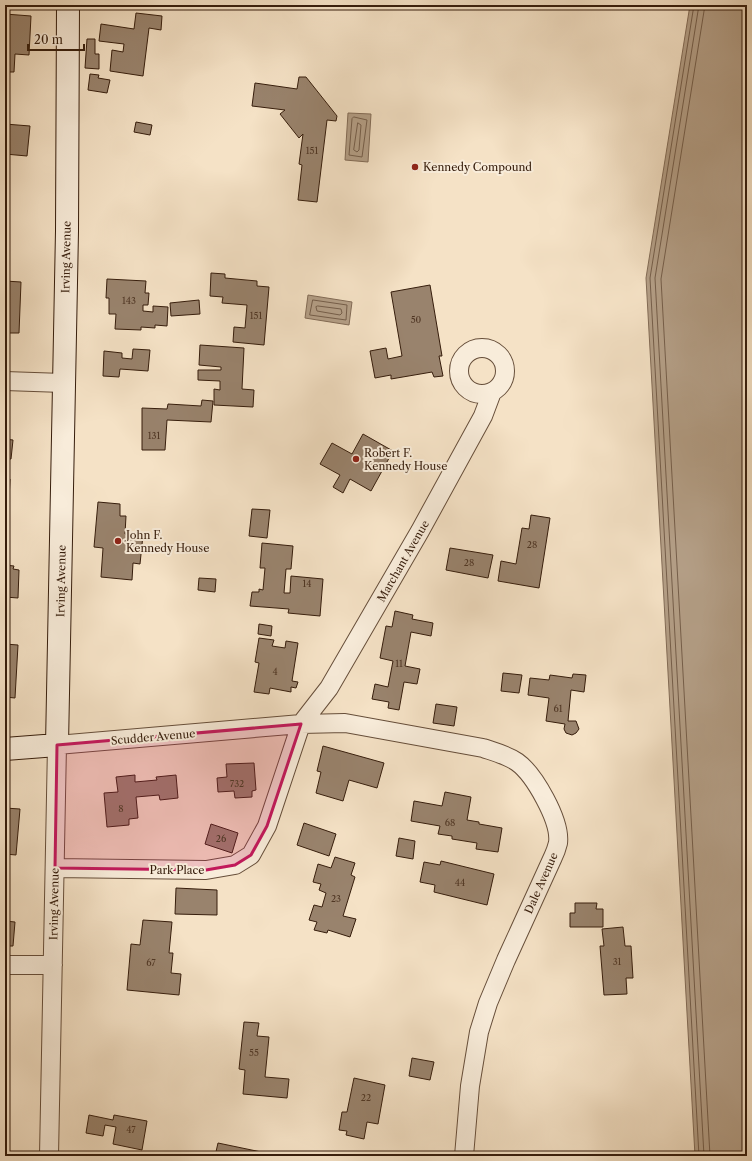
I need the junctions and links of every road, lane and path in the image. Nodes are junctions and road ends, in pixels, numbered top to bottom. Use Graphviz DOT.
graph roads {
  1 [pos="68,5"];
  2 [pos="5,381"];
  3 [pos="63,383"];
  4 [pos="492,392"];
  5 [pos="301,724"];
  6 [pos="57,745"];
  7 [pos="5,749"];
  8 [pos="55,868"];
  9 [pos="5,965"];
  10 [pos="53,965"];
  11 [pos="49,1156"];
  12 [pos="464,1156"];
  1 -- 3 [label="street, Irving Avenue"];
  2 -- 3 [label="street"];
  3 -- 6 [label="street, Irving Avenue"];
  4 -- 5 [label="street, Marchant Avenue"];
  5 -- 6 [label="street, Scudder Avenue"];
  5 -- 8 [label="street, Park Place"];
  5 -- 12 [label="street, Dale Avenue"];
  6 -- 7 [label="street, Scudder Avenue"];
  6 -- 8 [label="street, Irving Avenue"];
  8 -- 10 [label="street, Irving Avenue"];
  9 -- 10 [label="street"];
  10 -- 11 [label="street, Irving Avenue"];
}
